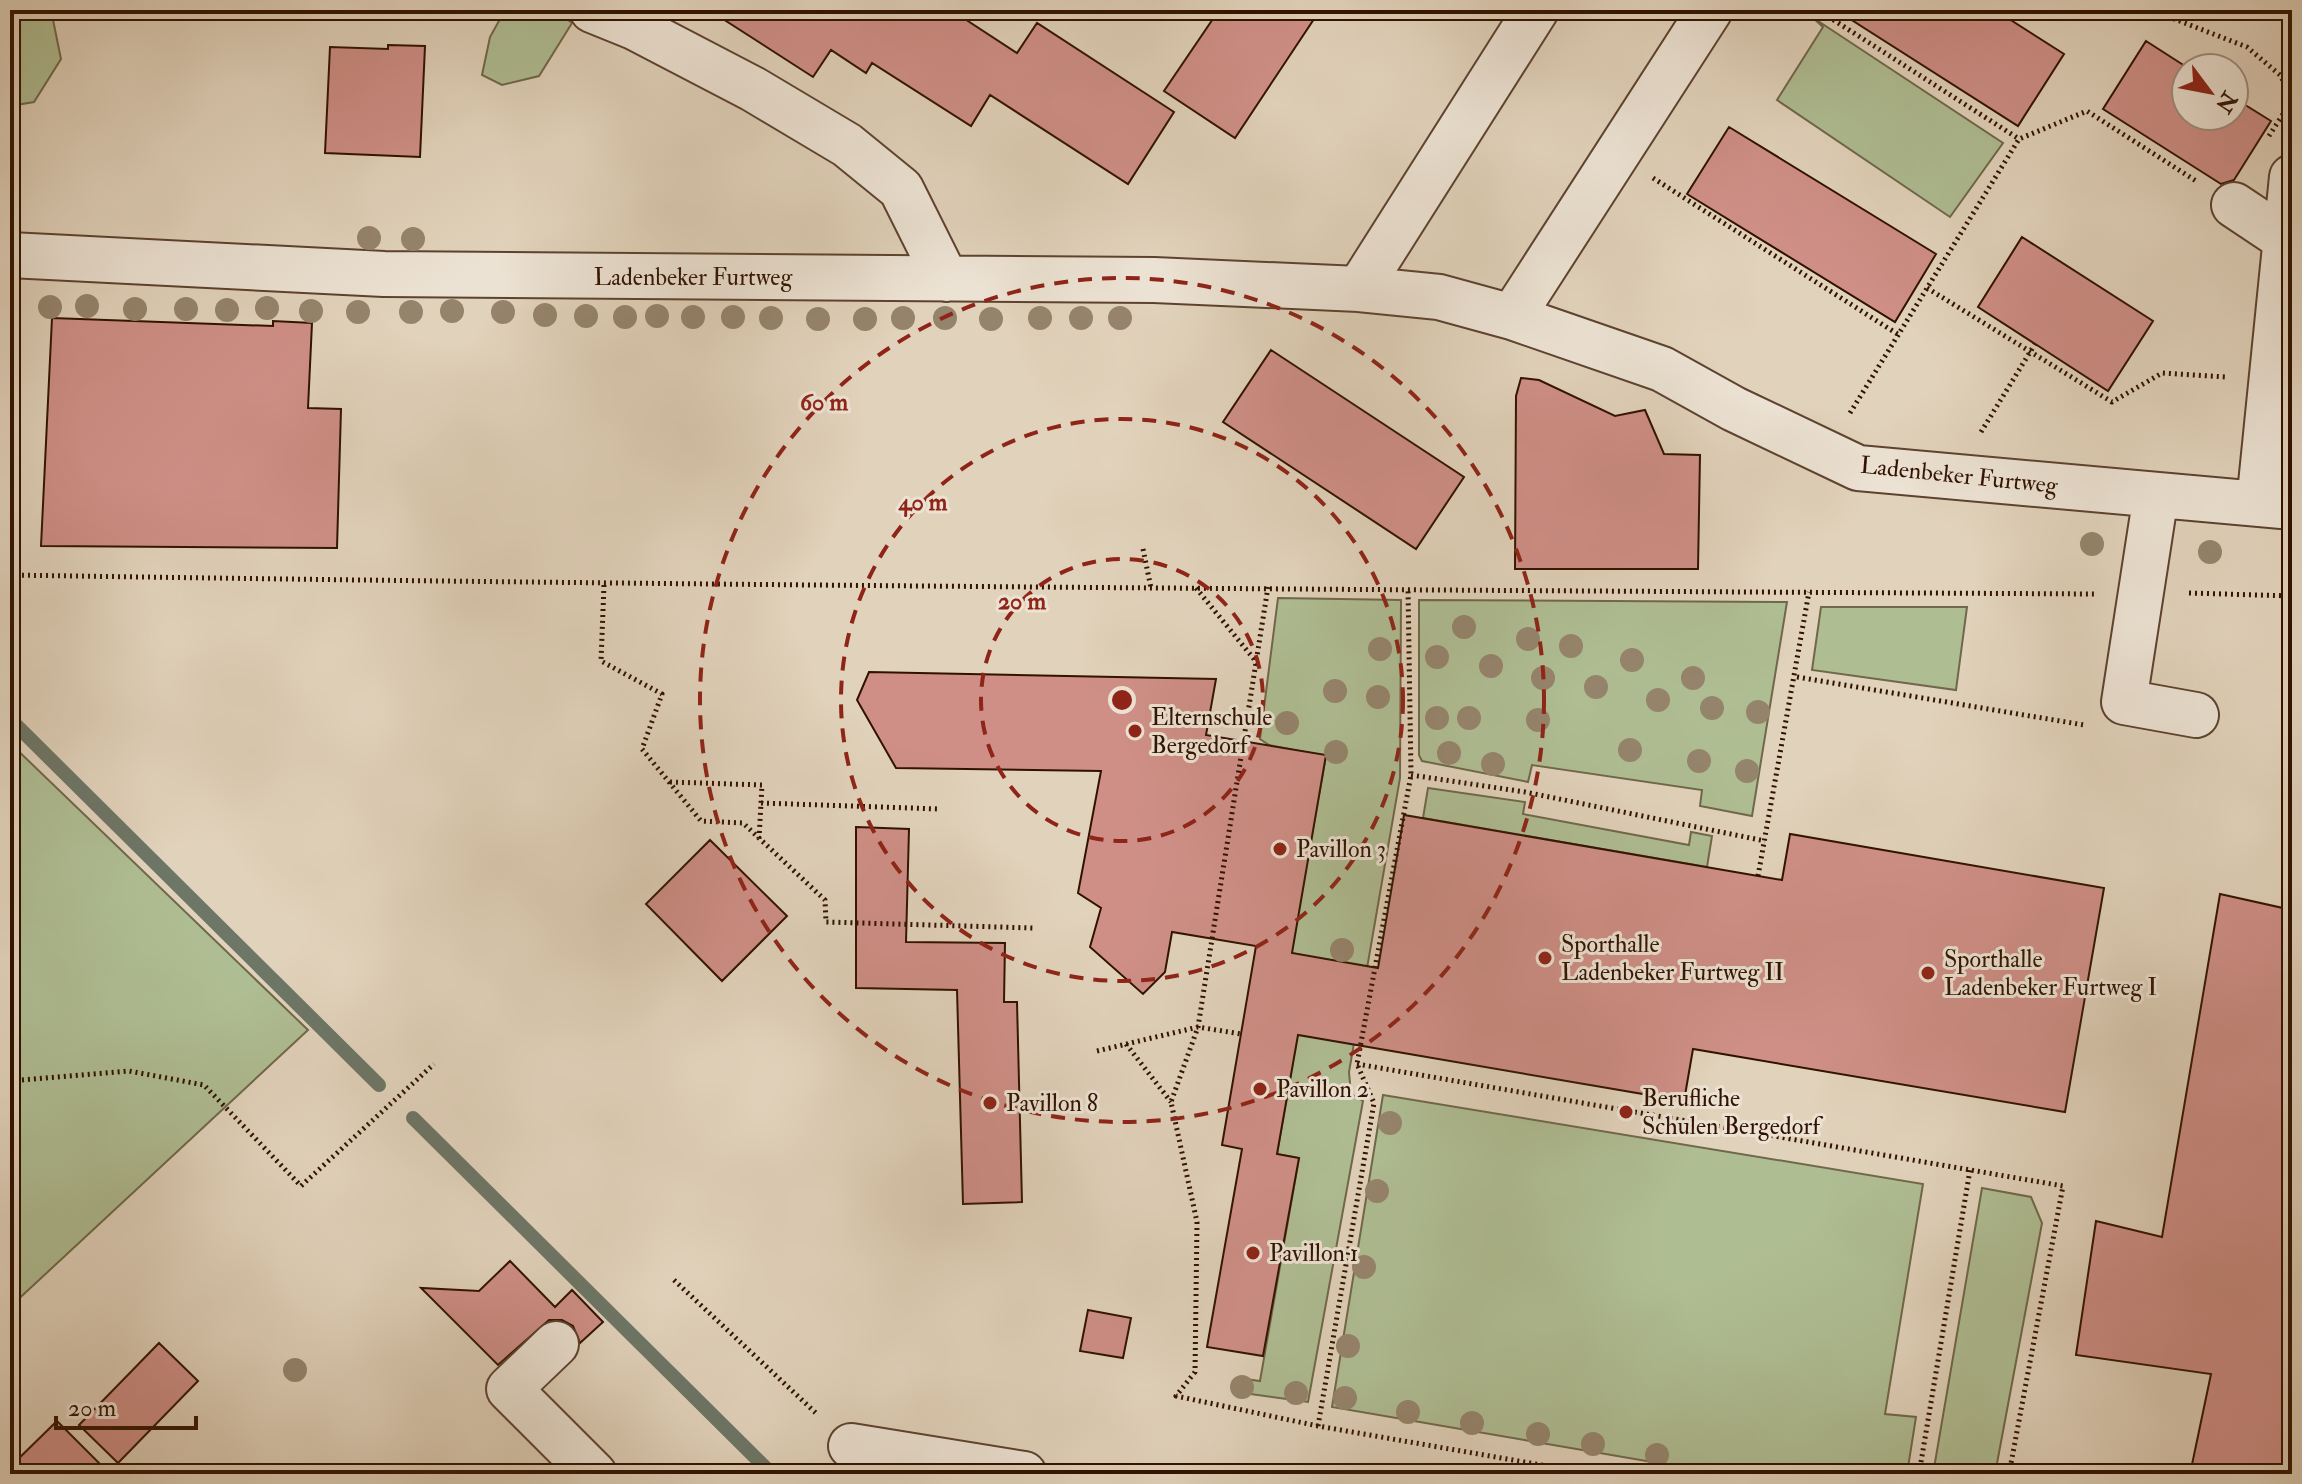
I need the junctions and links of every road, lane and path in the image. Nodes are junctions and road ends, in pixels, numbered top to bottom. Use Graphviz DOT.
graph roads {
  1 [pos="592,10"];
  2 [pos="1536,10"];
  3 [pos="1710,10"];
  4 [pos="1818,10"];
  5 [pos="2151,10"];
  6 [pos="2292,97"];
  7 [pos="2019,139"];
  8 [pos="1617,155"];
  9 [pos="2292,177"];
  10 [pos="2234,205"];
  11 [pos="2285,239"];
  12 [pos="16,254"];
  13 [pos="946,279"];
  14 [pos="1927,288"];
  15 [pos="1359,289"];
  16 [pos="1512,317"];
  17 [pos="1899,335"];
  18 [pos="2035,344"];
  19 [pos="2029,354"];
  20 [pos="2273,380"];
  21 [pos="1826,453"];
  22 [pos="1953,476"];
  23 [pos="2156,495"];
  24 [pos="2276,506"];
  25 [pos="1143,549"];
  26 [pos="10,575"];
  27 [pos="2191,578"];
  28 [pos="604,585"];
  29 [pos="1268,587"];
  30 [pos="1151,588"];
  31 [pos="1196,588"];
  32 [pos="1408,590"];
  33 [pos="1809,592"];
  34 [pos="2189,593"];
  35 [pos="2142,594"];
  36 [pos="2292,596"];
  37 [pos="1258,665"];
  38 [pos="1797,677"];
  39 [pos="2124,702"];
  40 [pos="2196,715"];
  41 [pos="1411,775"];
  42 [pos="669,782"];
  43 [pos="761,803"];
  44 [pos="940,809"];
  45 [pos="759,839"];
  46 [pos="1765,841"];
  47 [pos="1758,876"];
  48 [pos="1033,928"];
  49 [pos="1198,1027"];
  50 [pos="1241,1034"];
  51 [pos="1126,1044"];
  52 [pos="1097,1051"];
  53 [pos="434,1064"];
  54 [pos="1357,1064"];
  55 [pos="10,1081"];
  56 [pos="1171,1102"];
  57 [pos="1970,1170"];
  58 [pos="674,1280"];
  59 [pos="556,1344"];
  60 [pos="1318,1426"];
  61 [pos="851,1446"];
  62 [pos="594,1474"];
  63 [pos="1024,1474"];
  64 [pos="1593,1474"];
  65 [pos="1919,1474"];
  66 [pos="2009,1474"];
  1 -- 13 [label="street"];
  2 -- 15 [label="street"];
  3 -- 8 [label="street"];
  4 -- 7 [label="path"];
  5 -- 6 [label="path"];
  7 -- 10 [label="path"];
  7 -- 14 [label="path"];
  8 -- 16 [label="street"];
  8 -- 17 [label="path"];
  9 -- 11 [label="street"];
  10 -- 11 [label="street"];
  11 -- 20 [label="street"];
  12 -- 13 [label="street, Ladenbeker Furtweg"];
  13 -- 15 [label="street, Ladenbeker Furtweg"];
  14 -- 17 [label="path"];
  14 -- 19 [label="path"];
  15 -- 16 [label="street, Ladenbeker Furtweg"];
  16 -- 21 [label="street, Ladenbeker Furtweg"];
  17 -- 21 [label="path"];
  18 -- 19 [label="path"];
  19 -- 20 [label="path"];
  19 -- 22 [label="path"];
  20 -- 24 [label="street"];
  21 -- 22 [label="street, Ladenbeker Furtweg"];
  22 -- 23 [label="street, Ladenbeker Furtweg"];
  23 -- 24 [label="street, Ladenbeker Furtweg"];
  23 -- 35 [label="street"];
  25 -- 30 [label="path"];
  26 -- 28 [label="path"];
  27 -- 34 [label="path"];
  28 -- 30 [label="path"];
  28 -- 42 [label="path"];
  29 -- 31 [label="path"];
  29 -- 32 [label="path"];
  29 -- 37 [label="path"];
  30 -- 31 [label="path"];
  31 -- 37 [label="path"];
  32 -- 33 [label="path"];
  32 -- 41 [label="path"];
  33 -- 35 [label="path"];
  33 -- 38 [label="path"];
  34 -- 35 [label="path"];
  34 -- 36 [label="path"];
  35 -- 39 [label="street"];
  37 -- 49 [label="path"];
  38 -- 39 [label="path"];
  38 -- 46 [label="path"];
  39 -- 40 [label="street"];
  41 -- 46 [label="path"];
  41 -- 54 [label="path"];
  42 -- 43 [label="path"];
  42 -- 45 [label="path"];
  43 -- 44 [label="path"];
  43 -- 45 [label="path"];
  45 -- 48 [label="path"];
  46 -- 47 [label="path"];
  49 -- 50 [label="path"];
  49 -- 51 [label="path"];
  49 -- 56 [label="path"];
  51 -- 52 [label="path"];
  51 -- 56 [label="path"];
  53 -- 55 [label="path"];
  54 -- 57 [label="path"];
  54 -- 60 [label="path"];
  56 -- 60 [label="path"];
  57 -- 65 [label="path"];
  57 -- 66 [label="path"];
  58 -- 61 [label="path"];
  59 -- 62 [label="street"];
  60 -- 64 [label="path"];
  61 -- 63 [label="street"];
}
